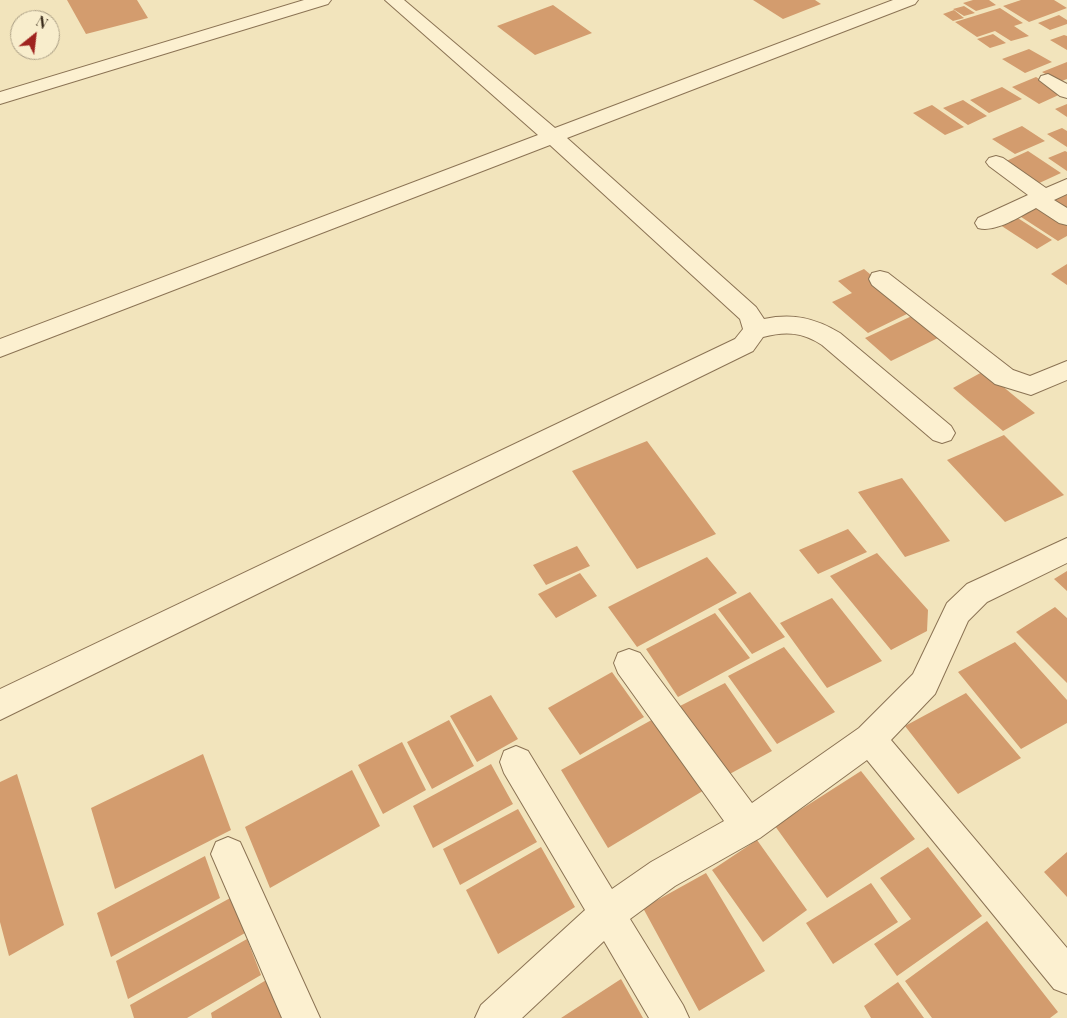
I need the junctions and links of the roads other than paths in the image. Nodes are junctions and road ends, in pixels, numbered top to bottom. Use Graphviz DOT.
graph roads {
  1 [pos="322,0"];
  2 [pos="394,0"];
  3 [pos="909,0"];
  4 [pos="1048,80"];
  5 [pos="1067,92"];
  6 [pos="0,98"];
  7 [pos="553,137"];
  8 [pos="996,162"];
  9 [pos="1067,186"];
  10 [pos="1040,197"];
  11 [pos="1067,218"];
  12 [pos="986,223"];
  13 [pos="880,279"];
  14 [pos="755,330"];
  15 [pos="0,348"];
  16 [pos="1067,370"];
  17 [pos="942,433"];
  18 [pos="1067,550"];
  19 [pos="629,663"];
  20 [pos="0,706"];
  21 [pos="870,739"];
  22 [pos="516,762"];
  23 [pos="748,826"];
  24 [pos="228,854"];
  25 [pos="608,913"];
  26 [pos="1067,976"];
  27 [pos="301,1018"];
  28 [pos="494,1018"];
  29 [pos="670,1018"];
  1 -- 6 [label="street"];
  2 -- 7 [label="street"];
  3 -- 7 [label="street"];
  4 -- 5 [label="street"];
  7 -- 14 [label="street"];
  7 -- 15 [label="street"];
  8 -- 10 [label="street"];
  9 -- 10 [label="street"];
  10 -- 11 [label="street"];
  10 -- 12 [label="street"];
  13 -- 16 [label="street"];
  14 -- 17 [label="street"];
  14 -- 20 [label="street"];
  18 -- 21 [label="street"];
  19 -- 23 [label="street"];
  21 -- 23 [label="street"];
  21 -- 26 [label="street"];
  22 -- 25 [label="street"];
  23 -- 25 [label="street"];
  24 -- 27 [label="street"];
  25 -- 28 [label="street"];
  25 -- 29 [label="street"];
}
